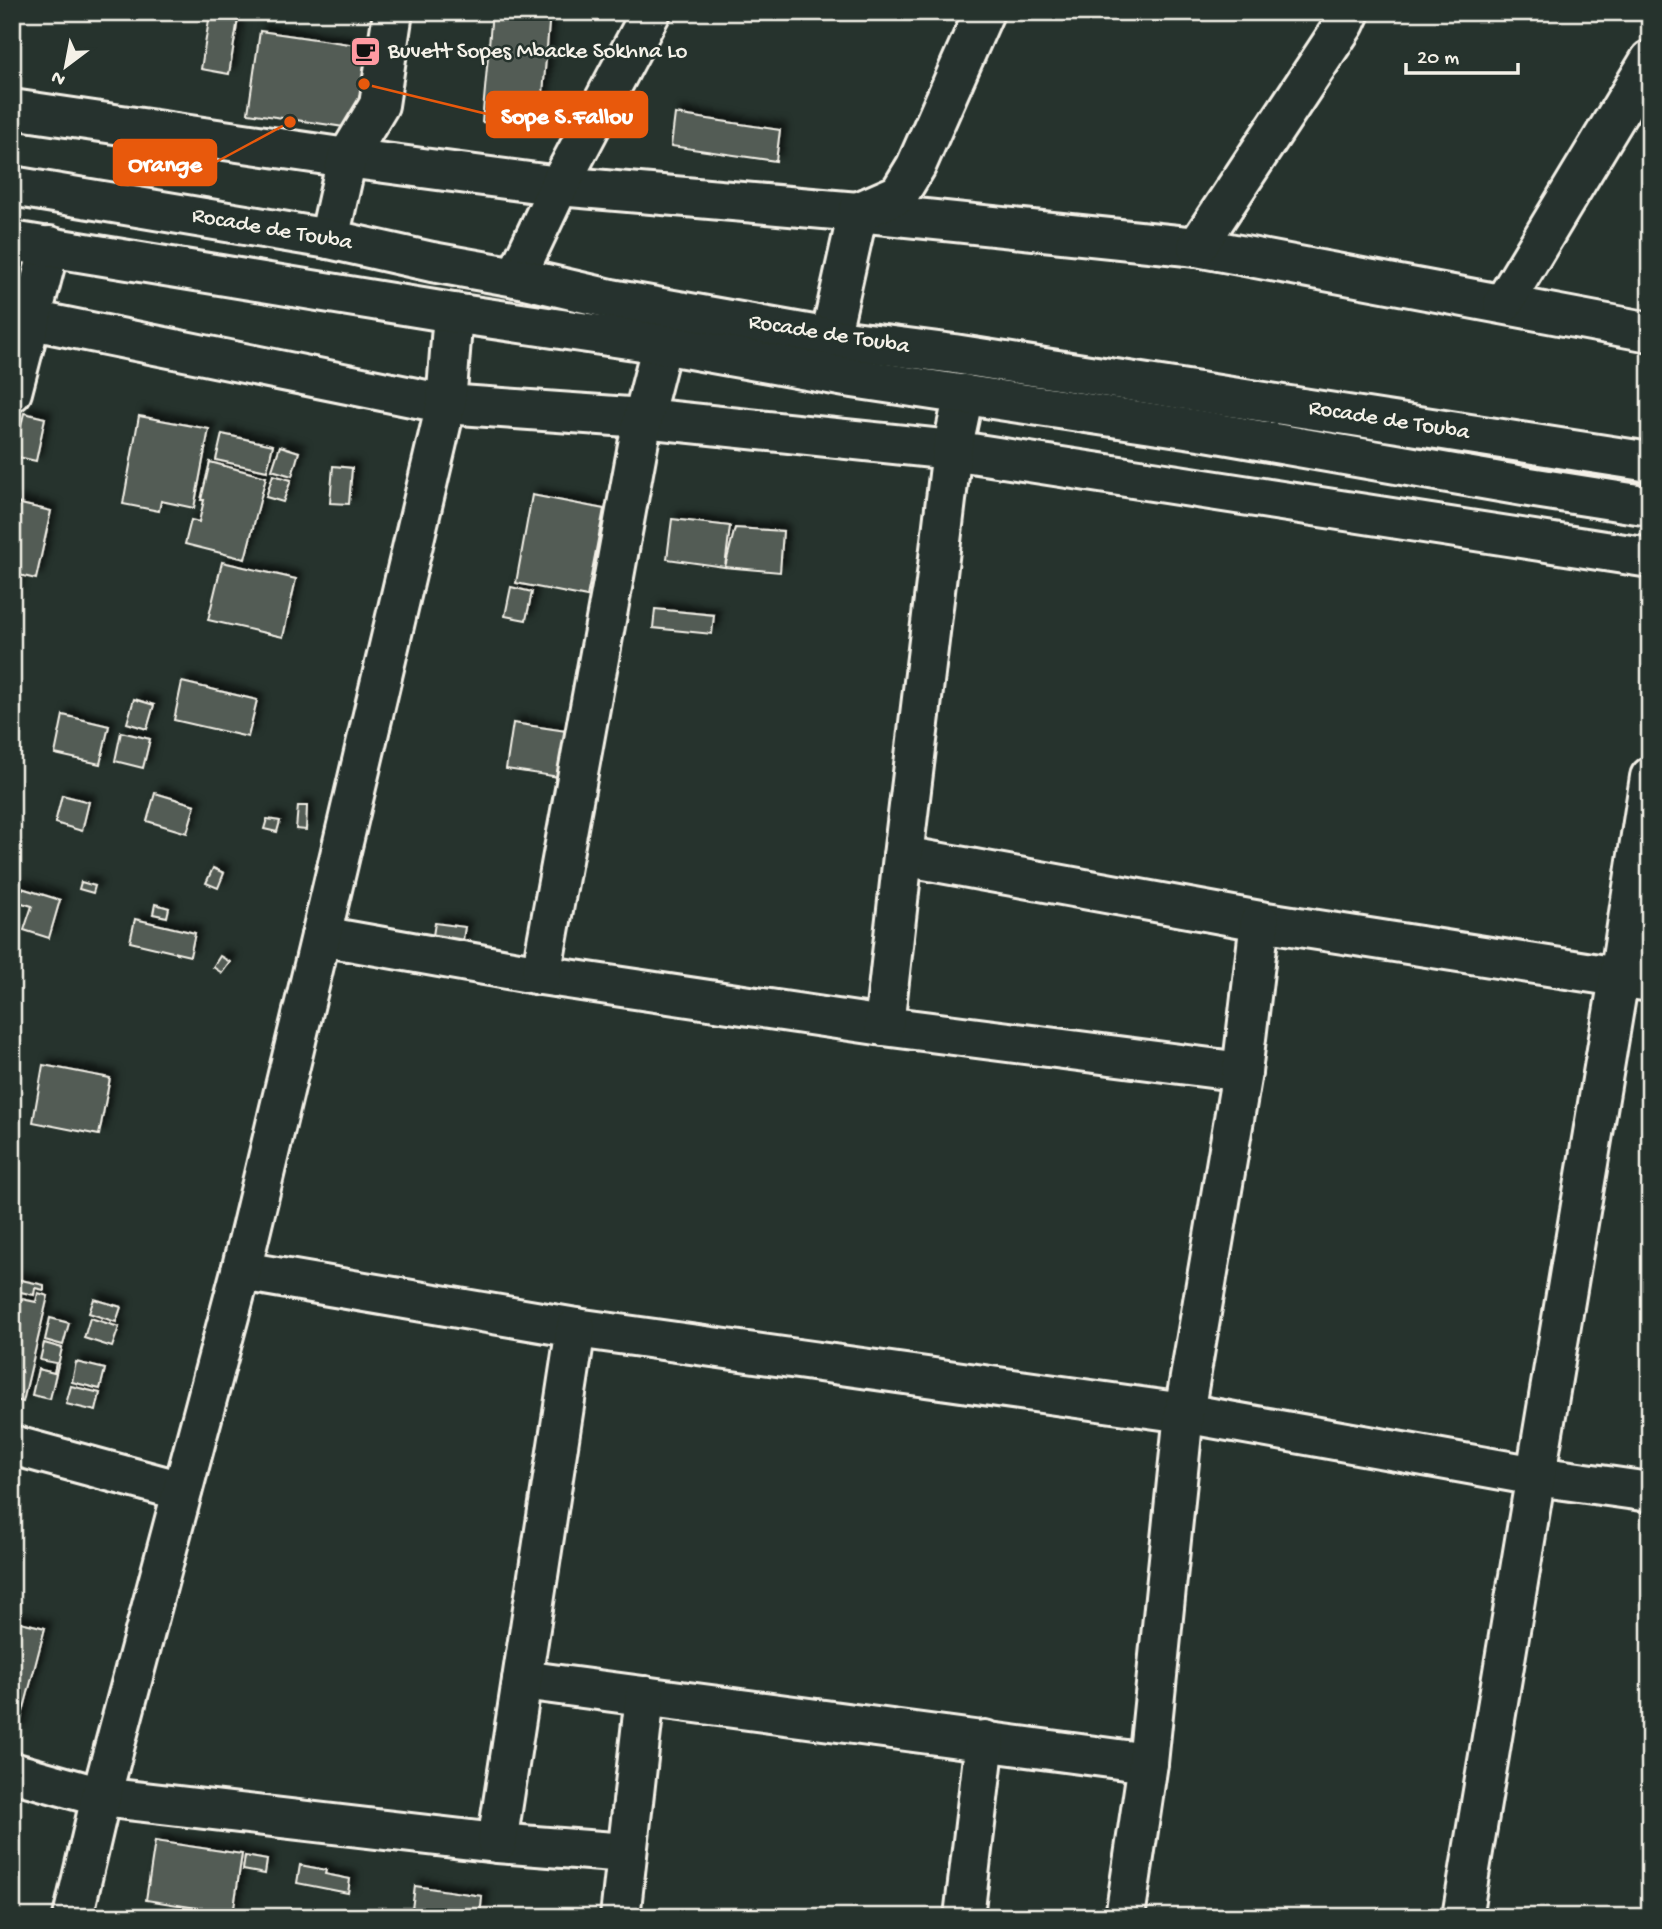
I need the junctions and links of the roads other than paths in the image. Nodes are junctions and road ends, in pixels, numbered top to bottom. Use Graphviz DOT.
graph roads {
  1 [pos="393,12"];
  2 [pos="651,12"];
  3 [pos="984,12"];
  4 [pos="1339,16"];
  5 [pos="1650,60"];
  6 [pos="12,109"];
  7 [pos="347,158"];
  8 [pos="12,186"];
  9 [pos="559,186"];
  10 [pos="858,212"];
  11 [pos="328,239"];
  12 [pos="12,241"];
  13 [pos="50,246"];
  14 [pos="1197,247"];
  15 [pos="516,277"];
  16 [pos="1503,304"];
  17 [pos="453,313"];
  18 [pos="22,318"];
  19 [pos="1650,332"];
  20 [pos="830,338"];
  21 [pos="662,344"];
  22 [pos="12,392"];
  23 [pos="964,394"];
  24 [pos="446,404"];
  25 [pos="643,418"];
  26 [pos="952,450"];
  27 [pos="1650,462"];
  28 [pos="1650,506"];
  29 [pos="1650,558"];
  30 [pos="1650,777"];
  31 [pos="902,856"];
  32 [pos="1259,921"];
  33 [pos="321,936"];
  34 [pos="541,975"];
  35 [pos="1634,980"];
  36 [pos="884,1026"];
  37 [pos="1242,1072"];
  38 [pos="240,1271"];
  39 [pos="576,1328"];
  40 [pos="1184,1413"];
  41 [pos="12,1445"];
  42 [pos="1536,1476"];
  43 [pos="182,1491"];
  44 [pos="1650,1492"];
  45 [pos="522,1680"];
  46 [pos="646,1696"];
  47 [pos="985,1740"];
  48 [pos="1148,1763"];
  49 [pos="12,1772"];
  50 [pos="101,1797"];
  51 [pos="497,1843"];
  52 [pos="627,1853"];
  53 [pos="73,1917"];
  54 [pos="620,1917"];
  55 [pos="964,1917"];
  56 [pos="1125,1917"];
  57 [pos="1462,1917"];
  1 -- 7 [label="street"];
  2 -- 9 [label="street"];
  3 -- 10 [label="street"];
  4 -- 14 [label="street"];
  5 -- 16 [label="street"];
  6 -- 7 [label="street"];
  7 -- 9 [label="street"];
  7 -- 11 [label="street"];
  8 -- 11 [label="street, Rocade de Touba"];
  9 -- 10 [label="street"];
  9 -- 15 [label="street"];
  10 -- 14 [label="street"];
  10 -- 20 [label="street"];
  11 -- 15 [label="street, Rocade de Touba"];
  12 -- 13 [label="street, Rocade de Touba"];
  13 -- 17 [label="street, Rocade de Touba"];
  13 -- 18 [label="street"];
  14 -- 16 [label="street"];
  15 -- 20 [label="street, Rocade de Touba"];
  16 -- 19 [label="street"];
  17 -- 21 [label="street, Rocade de Touba"];
  17 -- 24 [label="street"];
  18 -- 22 [label="street"];
  18 -- 24 [label="street"];
  20 -- 27 [label="street, Rocade de Touba"];
  21 -- 23 [label="street, Rocade de Touba"];
  21 -- 25 [label="street"];
  23 -- 26 [label="street"];
  23 -- 28 [label="street, Rocade de Touba"];
  24 -- 25 [label="street"];
  24 -- 33 [label="street"];
  25 -- 26 [label="street"];
  25 -- 34 [label="street"];
  26 -- 29 [label="street"];
  26 -- 31 [label="street"];
  30 -- 35 [label="street"];
  31 -- 32 [label="street"];
  31 -- 36 [label="street"];
  32 -- 35 [label="street"];
  32 -- 37 [label="street"];
  33 -- 34 [label="street"];
  33 -- 38 [label="street"];
  34 -- 36 [label="street"];
  35 -- 42 [label="street"];
  36 -- 37 [label="street"];
  37 -- 40 [label="street"];
  38 -- 39 [label="street"];
  38 -- 43 [label="street"];
  39 -- 40 [label="street"];
  39 -- 45 [label="street"];
  40 -- 42 [label="street"];
  40 -- 48 [label="street"];
  41 -- 43 [label="street"];
  42 -- 44 [label="street"];
  42 -- 57 [label="street"];
  43 -- 50 [label="street"];
  45 -- 46 [label="street"];
  45 -- 51 [label="street"];
  46 -- 47 [label="street"];
  46 -- 52 [label="street"];
  47 -- 48 [label="street"];
  47 -- 55 [label="street"];
  48 -- 56 [label="street"];
  49 -- 50 [label="street"];
  50 -- 51 [label="street"];
  50 -- 53 [label="street"];
  51 -- 52 [label="street"];
  52 -- 54 [label="street"];
}
